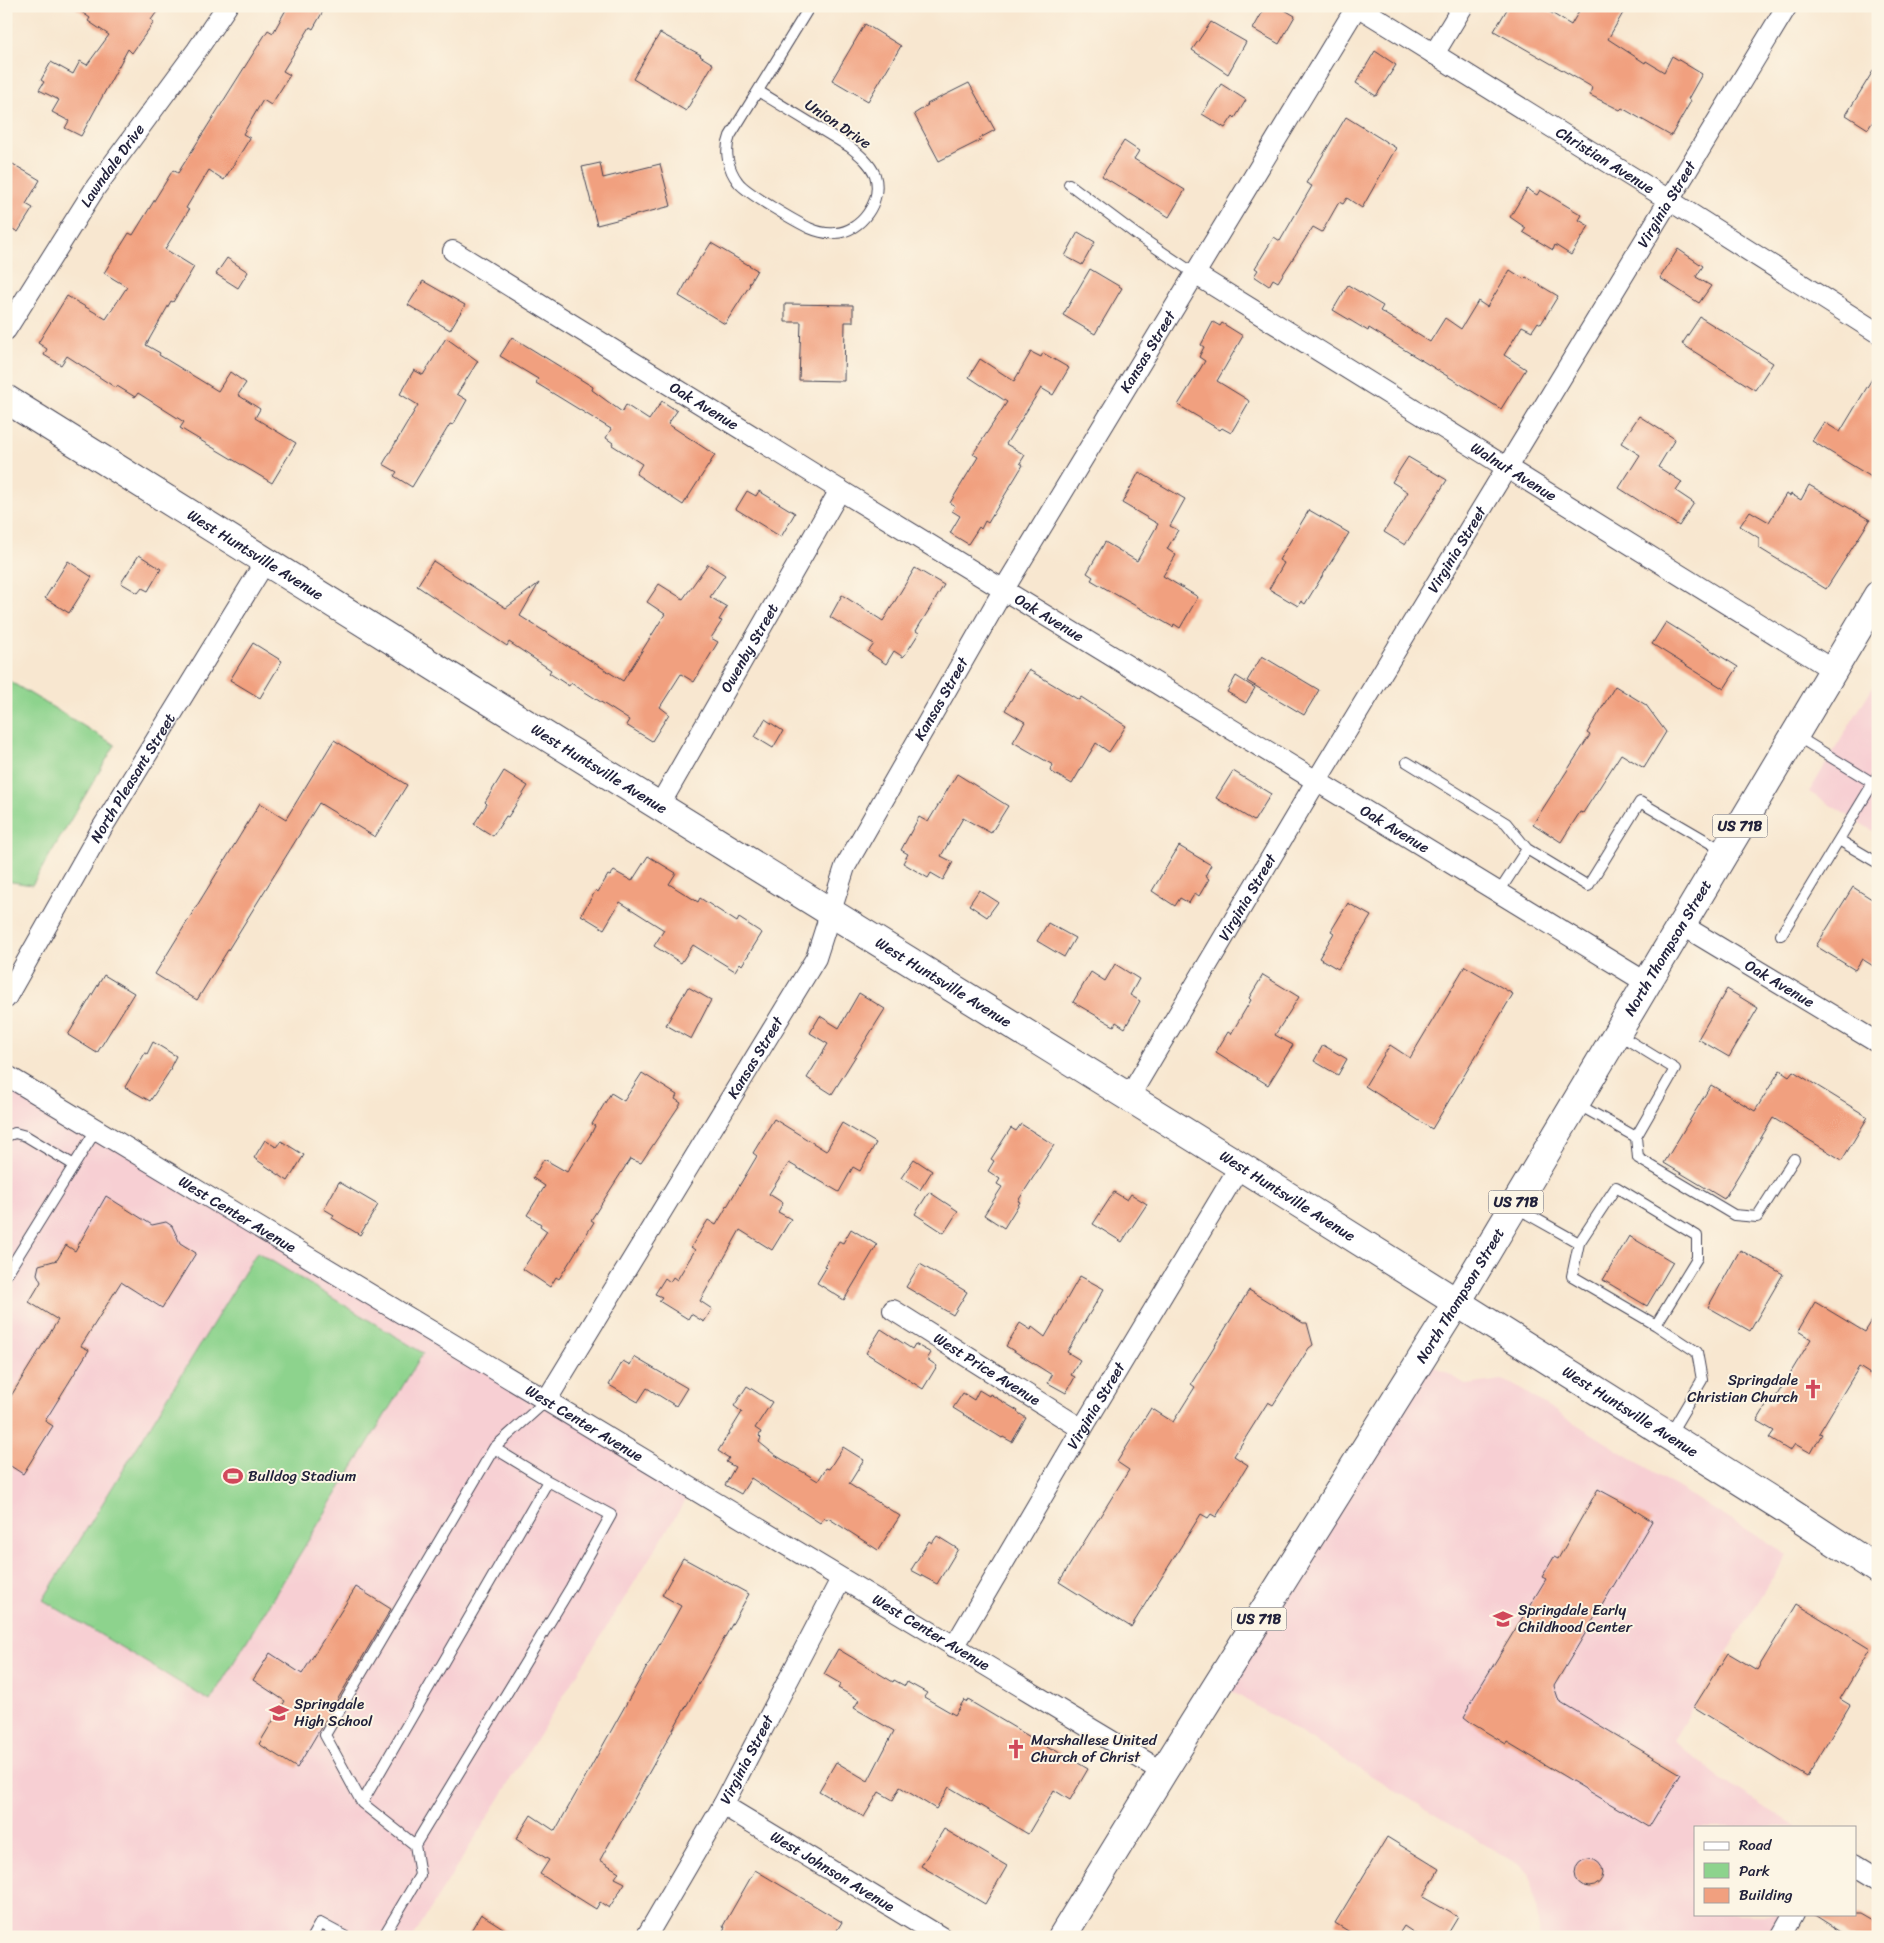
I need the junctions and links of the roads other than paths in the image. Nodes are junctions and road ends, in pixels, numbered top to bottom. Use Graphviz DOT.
graph roads {
  1 [pos="227,6"];
  2 [pos="810,6"];
  3 [pos="1357,6"];
  4 [pos="1463,6"];
  5 [pos="1787,6"];
  6 [pos="1434,54"];
  7 [pos="758,91"];
  8 [pos="1069,184"];
  9 [pos="1669,200"];
  10 [pos="453,250"];
  11 [pos="1195,274"];
  12 [pos="6,330"];
  13 [pos="1878,333"];
  14 [pos="6,399"];
  15 [pos="1506,468"];
  16 [pos="840,490"];
  17 [pos="265,562"];
  18 [pos="1004,589"];
  19 [pos="1875,605"];
  20 [pos="1833,670"];
  21 [pos="1794,735"];
  22 [pos="1406,762"];
  23 [pos="1317,780"];
  24 [pos="1876,781"];
  25 [pos="659,806"];
  26 [pos="1839,840"];
  27 [pos="1527,849"];
  28 [pos="1725,852"];
  29 [pos="1878,864"];
  30 [pos="1499,892"];
  31 [pos="831,912"];
  32 [pos="1682,925"];
  33 [pos="1781,935"];
  34 [pos="1648,982"];
  35 [pos="6,998"];
  36 [pos="1617,1034"];
  37 [pos="1878,1043"];
  38 [pos="6,1075"];
  39 [pos="1129,1097"];
  40 [pos="1575,1103"];
  41 [pos="96,1130"];
  42 [pos="6,1136"];
  43 [pos="1636,1137"];
  44 [pos="1794,1159"];
  45 [pos="74,1166"];
  46 [pos="1240,1166"];
  47 [pos="1514,1206"];
  48 [pos="1579,1243"];
  49 [pos="6,1275"];
  50 [pos="1457,1302"];
  51 [pos="893,1310"];
  52 [pos="1656,1325"];
  53 [pos="546,1401"];
  54 [pos="1082,1429"];
  55 [pos="1670,1436"];
  56 [pos="494,1448"];
  57 [pos="548,1481"];
  58 [pos="1878,1570"];
  59 [pos="841,1579"];
  60 [pos="954,1647"];
  61 [pos="1162,1772"];
  62 [pos="362,1802"];
  63 [pos="722,1805"];
  64 [pos="415,1845"];
  65 [pos="1856,1865"];
  66 [pos="1878,1878"];
  67 [pos="1793,1916"];
  68 [pos="312,1937"];
  69 [pos="346,1937"];
  70 [pos="383,1937"];
  71 [pos="646,1937"];
  72 [pos="941,1937"];
  73 [pos="1062,1937"];
  74 [pos="1781,1937"];
  1 -- 12 [label="street, Lawndale Drive"];
  2 -- 7 [label="lane, Union Drive"];
  3 -- 6 [label="street, Christian Avenue"];
  3 -- 11 [label="street, Kansas Street"];
  4 -- 6 [label="street"];
  5 -- 9 [label="street, Virginia Street"];
  6 -- 9 [label="street, Christian Avenue"];
  7 -- 7 [label="lane, Union Drive"];
  8 -- 11 [label="lane"];
  9 -- 13 [label="street, Christian Avenue"];
  9 -- 15 [label="street, Virginia Street"];
  10 -- 16 [label="street, Oak Avenue"];
  11 -- 15 [label="street, Walnut Avenue"];
  11 -- 18 [label="street, Kansas Street"];
  14 -- 17 [label="main road, West Huntsville Avenue"];
  15 -- 20 [label="street, Walnut Avenue"];
  15 -- 23 [label="street, Virginia Street"];
  16 -- 18 [label="street, Oak Avenue"];
  16 -- 25 [label="street, Owenby Street"];
  17 -- 25 [label="main road, West Huntsville Avenue"];
  17 -- 35 [label="street, North Pleasant Street"];
  18 -- 23 [label="street, Oak Avenue"];
  18 -- 31 [label="street, Kansas Street"];
  19 -- 20 [label="main road, North Thompson Street / US 71B"];
  20 -- 21 [label="main road, North Thompson Street / US 71B"];
  21 -- 24 [label="lane"];
  21 -- 28 [label="main road, North Thompson Street / US 71B"];
  22 -- 27 [label="lane"];
  23 -- 30 [label="street, Oak Avenue"];
  23 -- 39 [label="street, Virginia Street"];
  24 -- 26 [label="lane"];
  25 -- 31 [label="main road, West Huntsville Avenue"];
  26 -- 29 [label="lane"];
  26 -- 33 [label="lane"];
  27 -- 28 [label="lane"];
  27 -- 30 [label="lane"];
  28 -- 32 [label="main road, North Thompson Street / US 71B"];
  30 -- 34 [label="street, Oak Avenue"];
  31 -- 39 [label="main road, West Huntsville Avenue"];
  31 -- 53 [label="street, Kansas Street"];
  32 -- 34 [label="main road, North Thompson Street / US 71B"];
  32 -- 37 [label="street, Oak Avenue"];
  34 -- 36 [label="main road, North Thompson Street / US 71B"];
  36 -- 40 [label="main road, North Thompson Street / US 71B"];
  36 -- 43 [label="lane"];
  38 -- 41 [label="street, West Center Avenue"];
  39 -- 46 [label="main road, West Huntsville Avenue"];
  40 -- 43 [label="lane"];
  40 -- 47 [label="main road, North Thompson Street / US 71B"];
  41 -- 45 [label="lane"];
  41 -- 53 [label="street, West Center Avenue"];
  42 -- 45 [label="lane"];
  43 -- 44 [label="lane"];
  45 -- 49 [label="lane"];
  46 -- 50 [label="main road, West Huntsville Avenue"];
  46 -- 54 [label="street, Virginia Street"];
  47 -- 48 [label="lane"];
  47 -- 50 [label="main road, North Thompson Street / US 71B"];
  48 -- 52 [label="lane"];
  48 -- 52 [label="lane"];
  50 -- 55 [label="main road, West Huntsville Avenue"];
  50 -- 61 [label="main road, North Thompson Street / US 71B"];
  51 -- 54 [label="street, West Price Avenue"];
  52 -- 55 [label="lane"];
  53 -- 56 [label="lane"];
  53 -- 59 [label="street, West Center Avenue"];
  54 -- 60 [label="street, Virginia Street"];
  55 -- 58 [label="main road, West Huntsville Avenue"];
  56 -- 57 [label="lane"];
  56 -- 62 [label="lane"];
  57 -- 62 [label="lane"];
  57 -- 64 [label="lane"];
  59 -- 60 [label="street, West Center Avenue"];
  59 -- 63 [label="street, Virginia Street"];
  60 -- 61 [label="street, West Center Avenue"];
  61 -- 73 [label="main road, North Thompson Street / US 71B"];
  62 -- 64 [label="lane"];
  63 -- 71 [label="street, Virginia Street"];
  63 -- 72 [label="street, West Johnson Avenue"];
  64 -- 70 [label="lane"];
  65 -- 66 [label="street"];
  67 -- 74 [label="street"];
  68 -- 69 [label="lane"];
}
